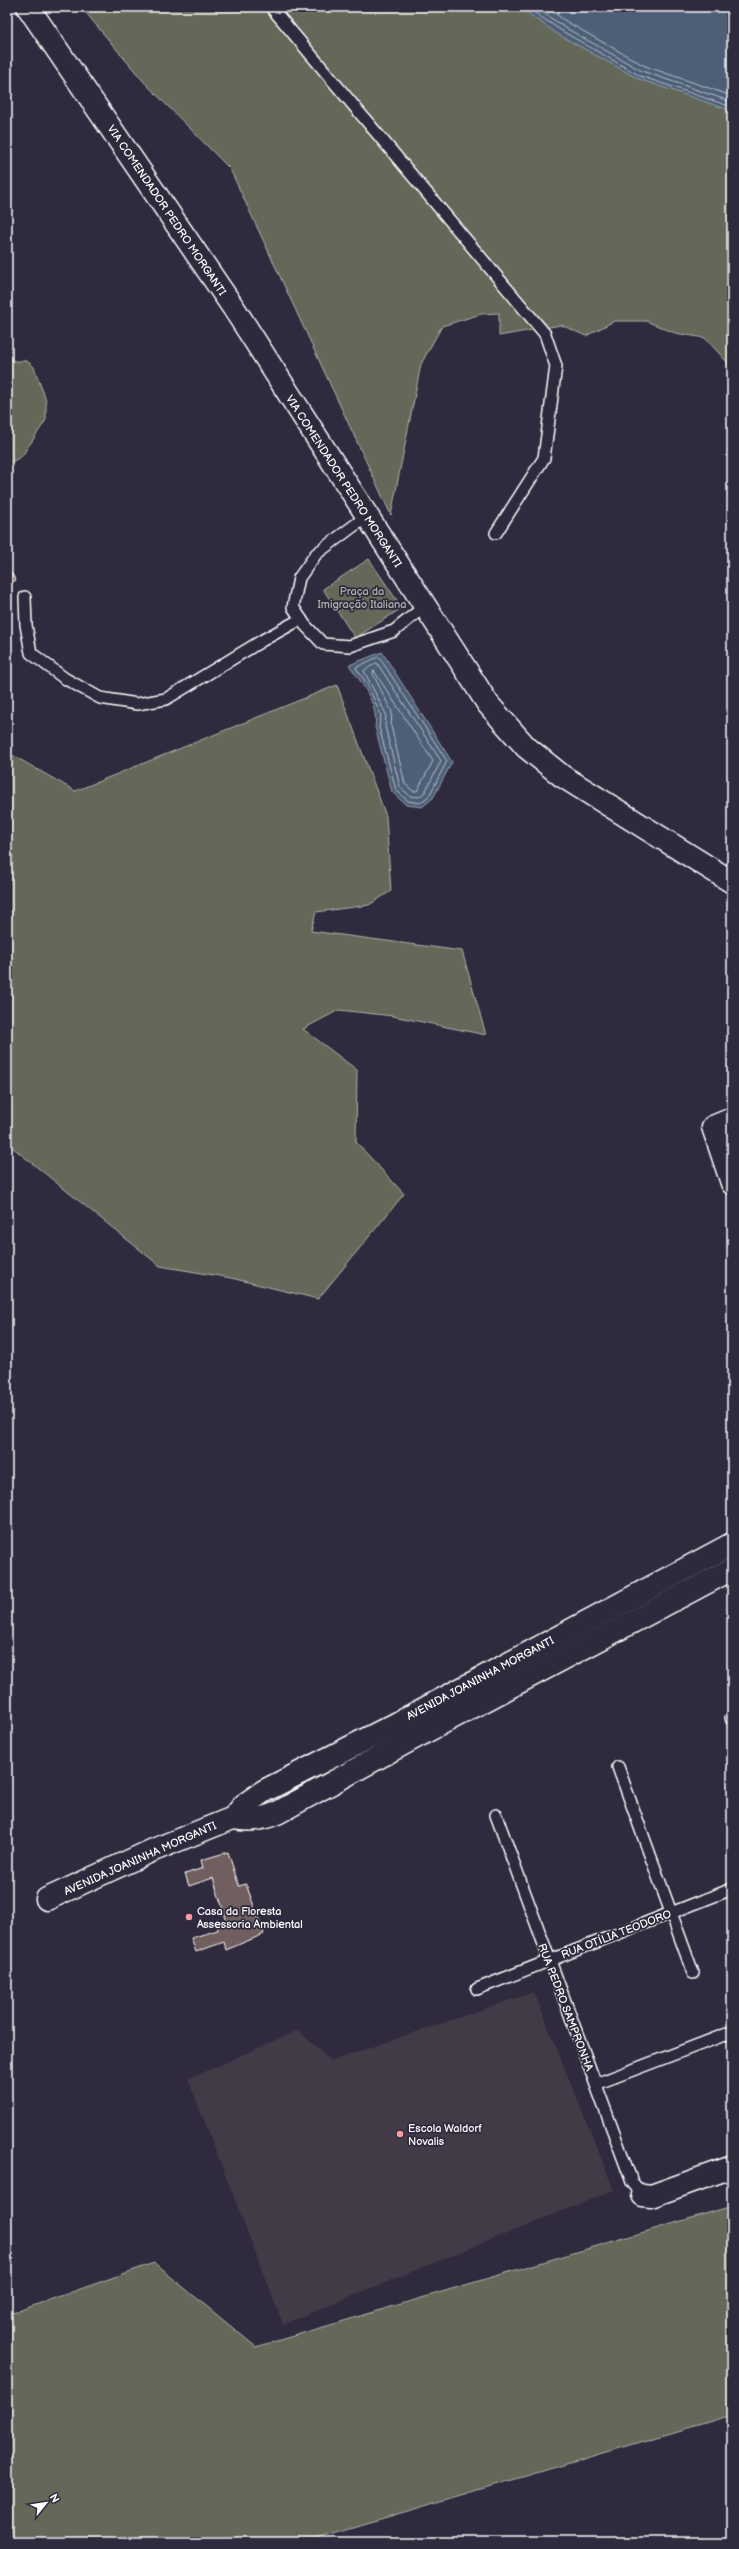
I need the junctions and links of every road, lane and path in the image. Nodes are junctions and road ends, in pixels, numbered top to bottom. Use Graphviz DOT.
graph roads {
  1 [pos="28,7"];
  2 [pos="272,7"];
  3 [pos="367,516"];
  4 [pos="496,533"];
  5 [pos="25,597"];
  6 [pos="425,606"];
  7 [pos="301,619"];
  8 [pos="732,882"];
  9 [pos="732,1119"];
  10 [pos="732,1183"];
  11 [pos="732,1544"];
  12 [pos="732,1569"];
  13 [pos="399,1734"];
  14 [pos="618,1767"];
  15 [pos="496,1815"];
  16 [pos="732,1889"];
  17 [pos="47,1899"];
  18 [pos="671,1913"];
  19 [pos="548,1961"];
  20 [pos="693,1973"];
  21 [pos="477,1989"];
  22 [pos="732,2032"];
  23 [pos="596,2084"];
  24 [pos="732,2167"];
  25 [pos="643,2195"];
  1 -- 3 [label="street, VIA COMENDADOR PEDRO MORGANTI"];
  2 -- 4 [label="lane"];
  3 -- 6 [label="street, VIA COMENDADOR PEDRO MORGANTI"];
  3 -- 7 [label="lane"];
  5 -- 7 [label="lane"];
  6 -- 7 [label="lane"];
  6 -- 8 [label="street, VIA COMENDADOR PEDRO MORGANTI"];
  9 -- 10 [label="street"];
  11 -- 13 [label="street, AVENIDA JOANINHA MORGANTI"];
  12 -- 13 [label="street, AVENIDA JOANINHA MORGANTI"];
  13 -- 17 [label="street, AVENIDA JOANINHA MORGANTI"];
  14 -- 18 [label="lane"];
  15 -- 19 [label="lane, RUA PEDRO SAMPRONHA"];
  16 -- 18 [label="lane, RUA OTÍLIA TEODORO"];
  18 -- 19 [label="lane, RUA OTÍLIA TEODORO"];
  18 -- 20 [label="lane"];
  19 -- 21 [label="lane, RUA OTÍLIA TEODORO"];
  19 -- 23 [label="lane, RUA PEDRO SAMPRONHA"];
  22 -- 23 [label="lane"];
  23 -- 25 [label="lane, RUA PEDRO SAMPRONHA"];
  24 -- 25 [label="street"];
}
